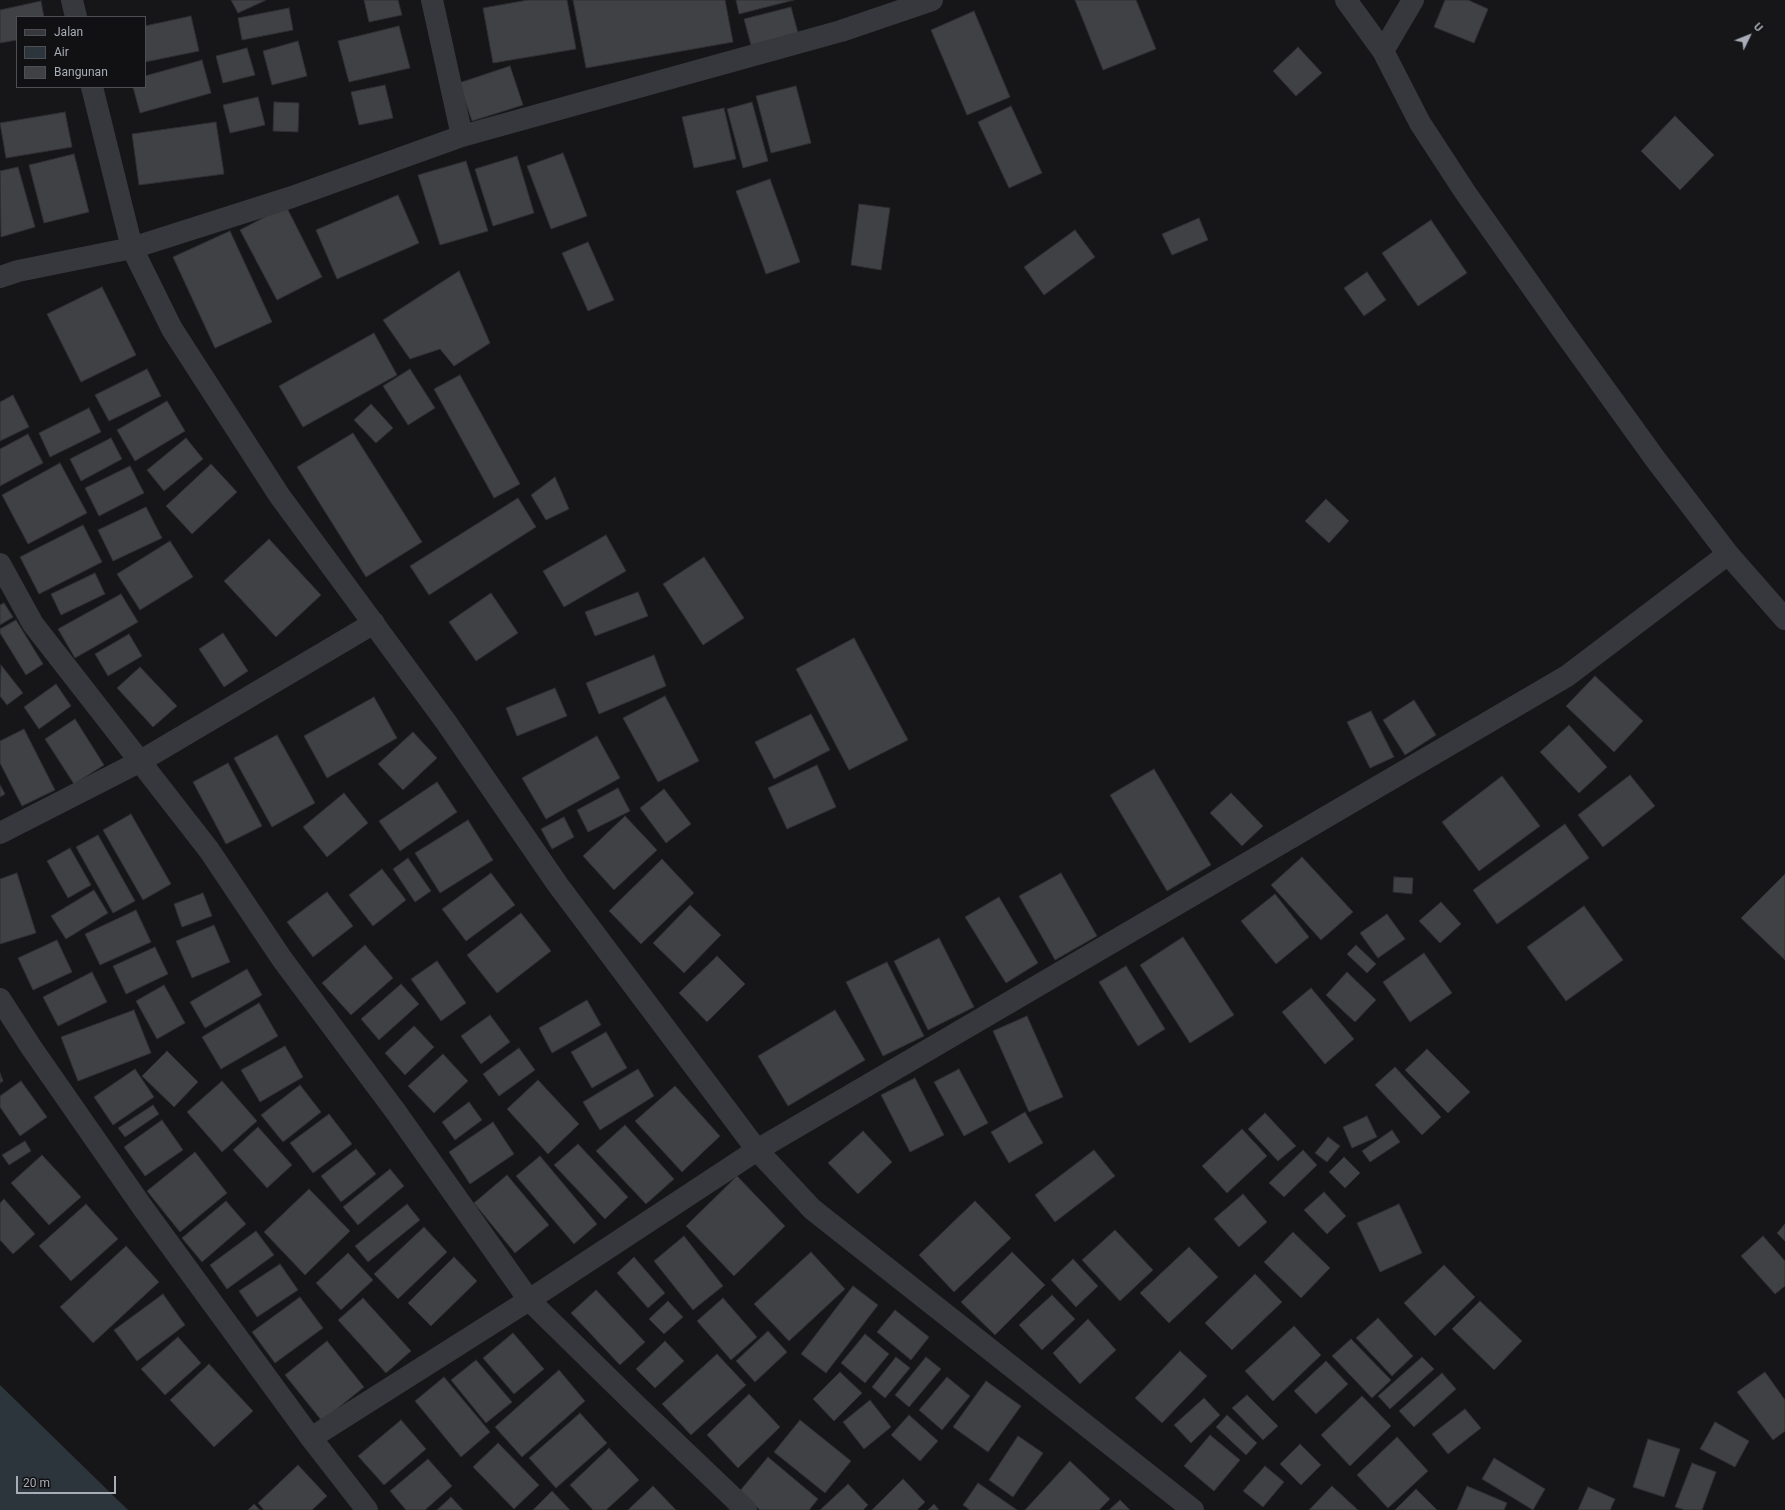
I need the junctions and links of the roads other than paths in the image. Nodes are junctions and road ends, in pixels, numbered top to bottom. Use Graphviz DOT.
graph roads {
  1 [pos="72,0"];
  2 [pos="432,0"];
  3 [pos="932,0"];
  4 [pos="1346,0"];
  5 [pos="1413,0"];
  6 [pos="76,16"];
  7 [pos="1383,51"];
  8 [pos="92,88"];
  9 [pos="462,136"];
  10 [pos="132,248"];
  11 [pos="0,277"];
  12 [pos="1728,554"];
  13 [pos="0,564"];
  14 [pos="1785,619"];
  15 [pos="374,623"];
  16 [pos="138,762"];
  17 [pos="0,833"];
  18 [pos="0,999"];
  19 [pos="757,1150"];
  20 [pos="529,1300"];
  21 [pos="311,1438"];
  22 [pos="367,1510"];
  23 [pos="746,1510"];
  24 [pos="1193,1510"];
  1 -- 6 [label="street"];
  2 -- 9 [label="street"];
  3 -- 9 [label="street"];
  4 -- 7 [label="street"];
  5 -- 7 [label="street"];
  7 -- 12 [label="street"];
  8 -- 10 [label="street"];
  9 -- 10 [label="street"];
  10 -- 11 [label="street"];
  10 -- 15 [label="street"];
  12 -- 14 [label="street"];
  12 -- 19 [label="street"];
  13 -- 16 [label="street"];
  15 -- 16 [label="street"];
  15 -- 19 [label="street"];
  16 -- 17 [label="street"];
  16 -- 20 [label="street"];
  18 -- 21 [label="street"];
  19 -- 20 [label="street"];
  19 -- 24 [label="street"];
  20 -- 21 [label="street"];
  20 -- 23 [label="street"];
  21 -- 22 [label="street"];
}
